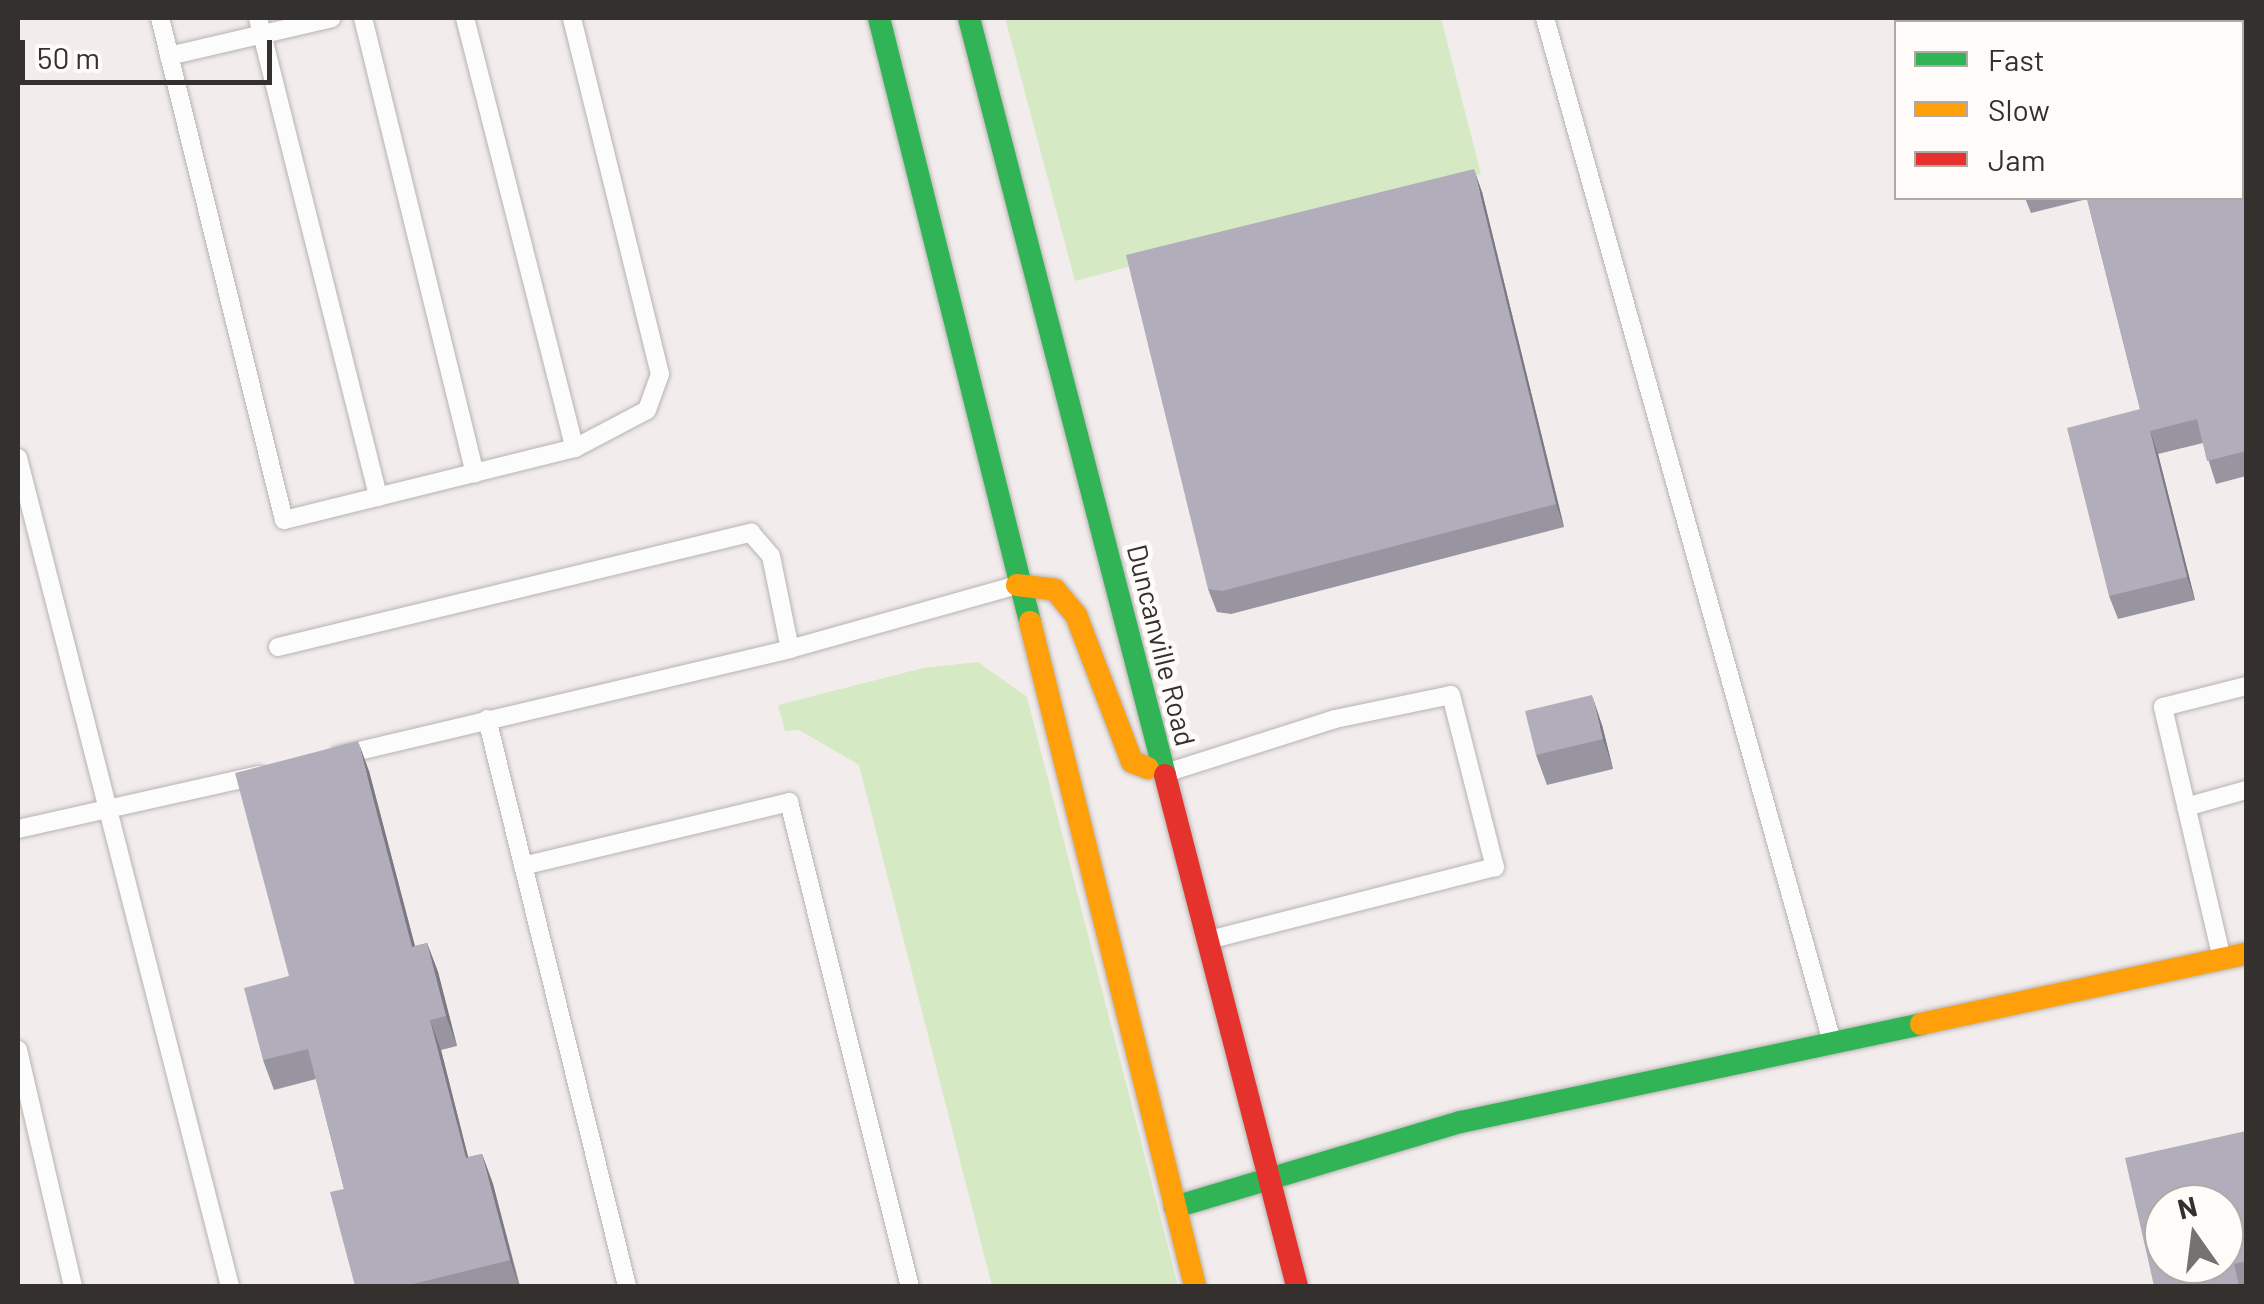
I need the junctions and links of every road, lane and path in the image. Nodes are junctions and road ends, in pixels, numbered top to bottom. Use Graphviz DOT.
graph roads {
  1 [pos="160,18"];
  2 [pos="332,18"];
  3 [pos="363,18"];
  4 [pos="465,18"];
  5 [pos="572,18"];
  6 [pos="879,18"];
  7 [pos="969,18"];
  8 [pos="1545,18"];
  9 [pos="260,26"];
  10 [pos="169,56"];
  11 [pos="575,448"];
  12 [pos="18,458"];
  13 [pos="475,473"];
  14 [pos="378,497"];
  15 [pos="1089,559"];
  16 [pos="1017,585"];
  17 [pos="278,647"];
  18 [pos="790,650"];
  19 [pos="2246,686"];
  20 [pos="487,718"];
  21 [pos="316,761"];
  22 [pos="278,770"];
  23 [pos="1164,774"];
  24 [pos="2246,790"];
  25 [pos="2186,807"];
  26 [pos="106,813"];
  27 [pos="18,829"];
  28 [pos="524,866"];
  29 [pos="1209,940"];
  30 [pos="2246,954"];
  31 [pos="2222,959"];
  32 [pos="1832,1042"];
  33 [pos="18,1050"];
  34 [pos="1270,1184"];
  35 [pos="1175,1207"];
  36 [pos="72,1286"];
  37 [pos="230,1286"];
  38 [pos="627,1286"];
  39 [pos="910,1286"];
  40 [pos="1195,1286"];
  41 [pos="1297,1286"];
  1 -- 10 [label="lane"];
  2 -- 9 [label="lane"];
  3 -- 13 [label="lane"];
  4 -- 11 [label="lane"];
  5 -- 11 [label="lane"];
  6 -- 16 [label="main road"];
  7 -- 15 [label="main road, Duncanville Road"];
  8 -- 32 [label="lane"];
  9 -- 10 [label="lane"];
  9 -- 14 [label="lane"];
  10 -- 14 [label="lane"];
  11 -- 13 [label="lane"];
  12 -- 26 [label="lane"];
  13 -- 14 [label="lane"];
  15 -- 16 [label="main road"];
  15 -- 23 [label="main road, Duncanville Road"];
  16 -- 18 [label="lane"];
  16 -- 23 [label="main road"];
  16 -- 35 [label="main road"];
  17 -- 18 [label="lane"];
  18 -- 20 [label="lane"];
  19 -- 25 [label="lane"];
  20 -- 21 [label="lane"];
  20 -- 28 [label="lane"];
  22 -- 26 [label="lane"];
  23 -- 29 [label="main road, Duncanville Road"];
  23 -- 29 [label="lane"];
  24 -- 25 [label="lane"];
  25 -- 31 [label="lane"];
  26 -- 27 [label="lane"];
  26 -- 37 [label="lane"];
  28 -- 38 [label="lane"];
  28 -- 39 [label="lane"];
  29 -- 34 [label="main road, Duncanville Road"];
  30 -- 31 [label="main road"];
  31 -- 32 [label="main road"];
  32 -- 34 [label="main road"];
  33 -- 36 [label="lane"];
  34 -- 35 [label="main road"];
  34 -- 41 [label="main road, Duncanville Road"];
  35 -- 40 [label="main road"];
}
